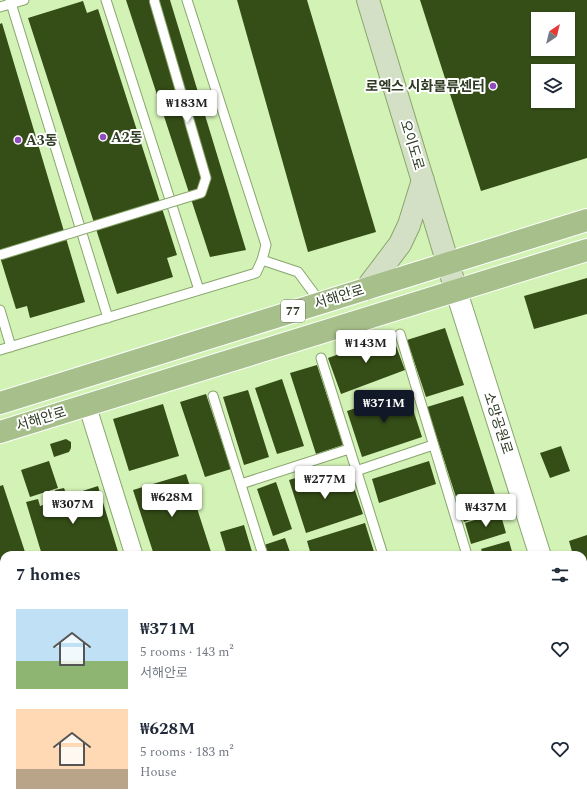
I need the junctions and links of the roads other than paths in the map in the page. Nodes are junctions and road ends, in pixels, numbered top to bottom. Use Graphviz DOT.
graph roads {
  1 [pos="24,0"];
  2 [pos="106,0"];
  3 [pos="154,0"];
  4 [pos="187,0"];
  5 [pos="368,0"];
  6 [pos="10,2"];
  7 [pos="0,7"];
  8 [pos="423,180"];
  9 [pos="587,220"];
  10 [pos="587,250"];
  11 [pos="0,255"];
  12 [pos="262,260"];
  13 [pos="448,264"];
  14 [pos="366,289"];
  15 [pos="199,290"];
  16 [pos="456,290"];
  17 [pos="320,303"];
  18 [pos="0,310"];
  19 [pos="108,318"];
  20 [pos="400,334"];
  21 [pos="11,347"];
  22 [pos="0,350"];
  23 [pos="321,358"];
  24 [pos="214,396"];
  25 [pos="0,403"];
  26 [pos="87,405"];
  27 [pos="0,432"];
  28 [pos="433,445"];
  29 [pos="349,449"];
  30 [pos="356,470"];
  31 [pos="241,484"];
  32 [pos="133,551"];
  33 [pos="262,551"];
  34 [pos="382,551"];
  35 [pos="466,551"];
  36 [pos="539,551"];
  1 -- 6 [label="lane"];
  2 -- 15 [label="lane"];
  3 -- 11 [label="lane, bridge"];
  4 -- 12 [label="lane"];
  5 -- 8 [label="main road, 오이도로"];
  6 -- 7 [label="lane"];
  6 -- 19 [label="lane"];
  8 -- 13 [label="main road, 오이도로"];
  8 -- 14 [label="main road"];
  9 -- 13 [label="main road, 서해안로 / 77"];
  10 -- 16 [label="main road, 서해안로 / 77"];
  12 -- 15 [label="lane"];
  12 -- 17 [label="lane"];
  13 -- 14 [label="main road, 서해안로 / 77"];
  13 -- 16 [label="main road, 오이도로"];
  14 -- 17 [label="main road, 서해안로 / 77"];
  15 -- 19 [label="lane"];
  16 -- 26 [label="main road, 서해안로 / 77"];
  16 -- 36 [label="street, 소망공원로"];
  17 -- 25 [label="main road, 서해안로 / 77"];
  18 -- 21 [label="lane"];
  19 -- 21 [label="lane"];
  20 -- 28 [label="lane"];
  21 -- 22 [label="lane"];
  23 -- 29 [label="lane"];
  24 -- 31 [label="lane"];
  26 -- 27 [label="main road, 서해안로 / 77"];
  26 -- 32 [label="street"];
  28 -- 30 [label="lane"];
  28 -- 35 [label="lane"];
  29 -- 30 [label="lane"];
  29 -- 31 [label="lane"];
  30 -- 34 [label="lane"];
  31 -- 33 [label="lane"];
}
